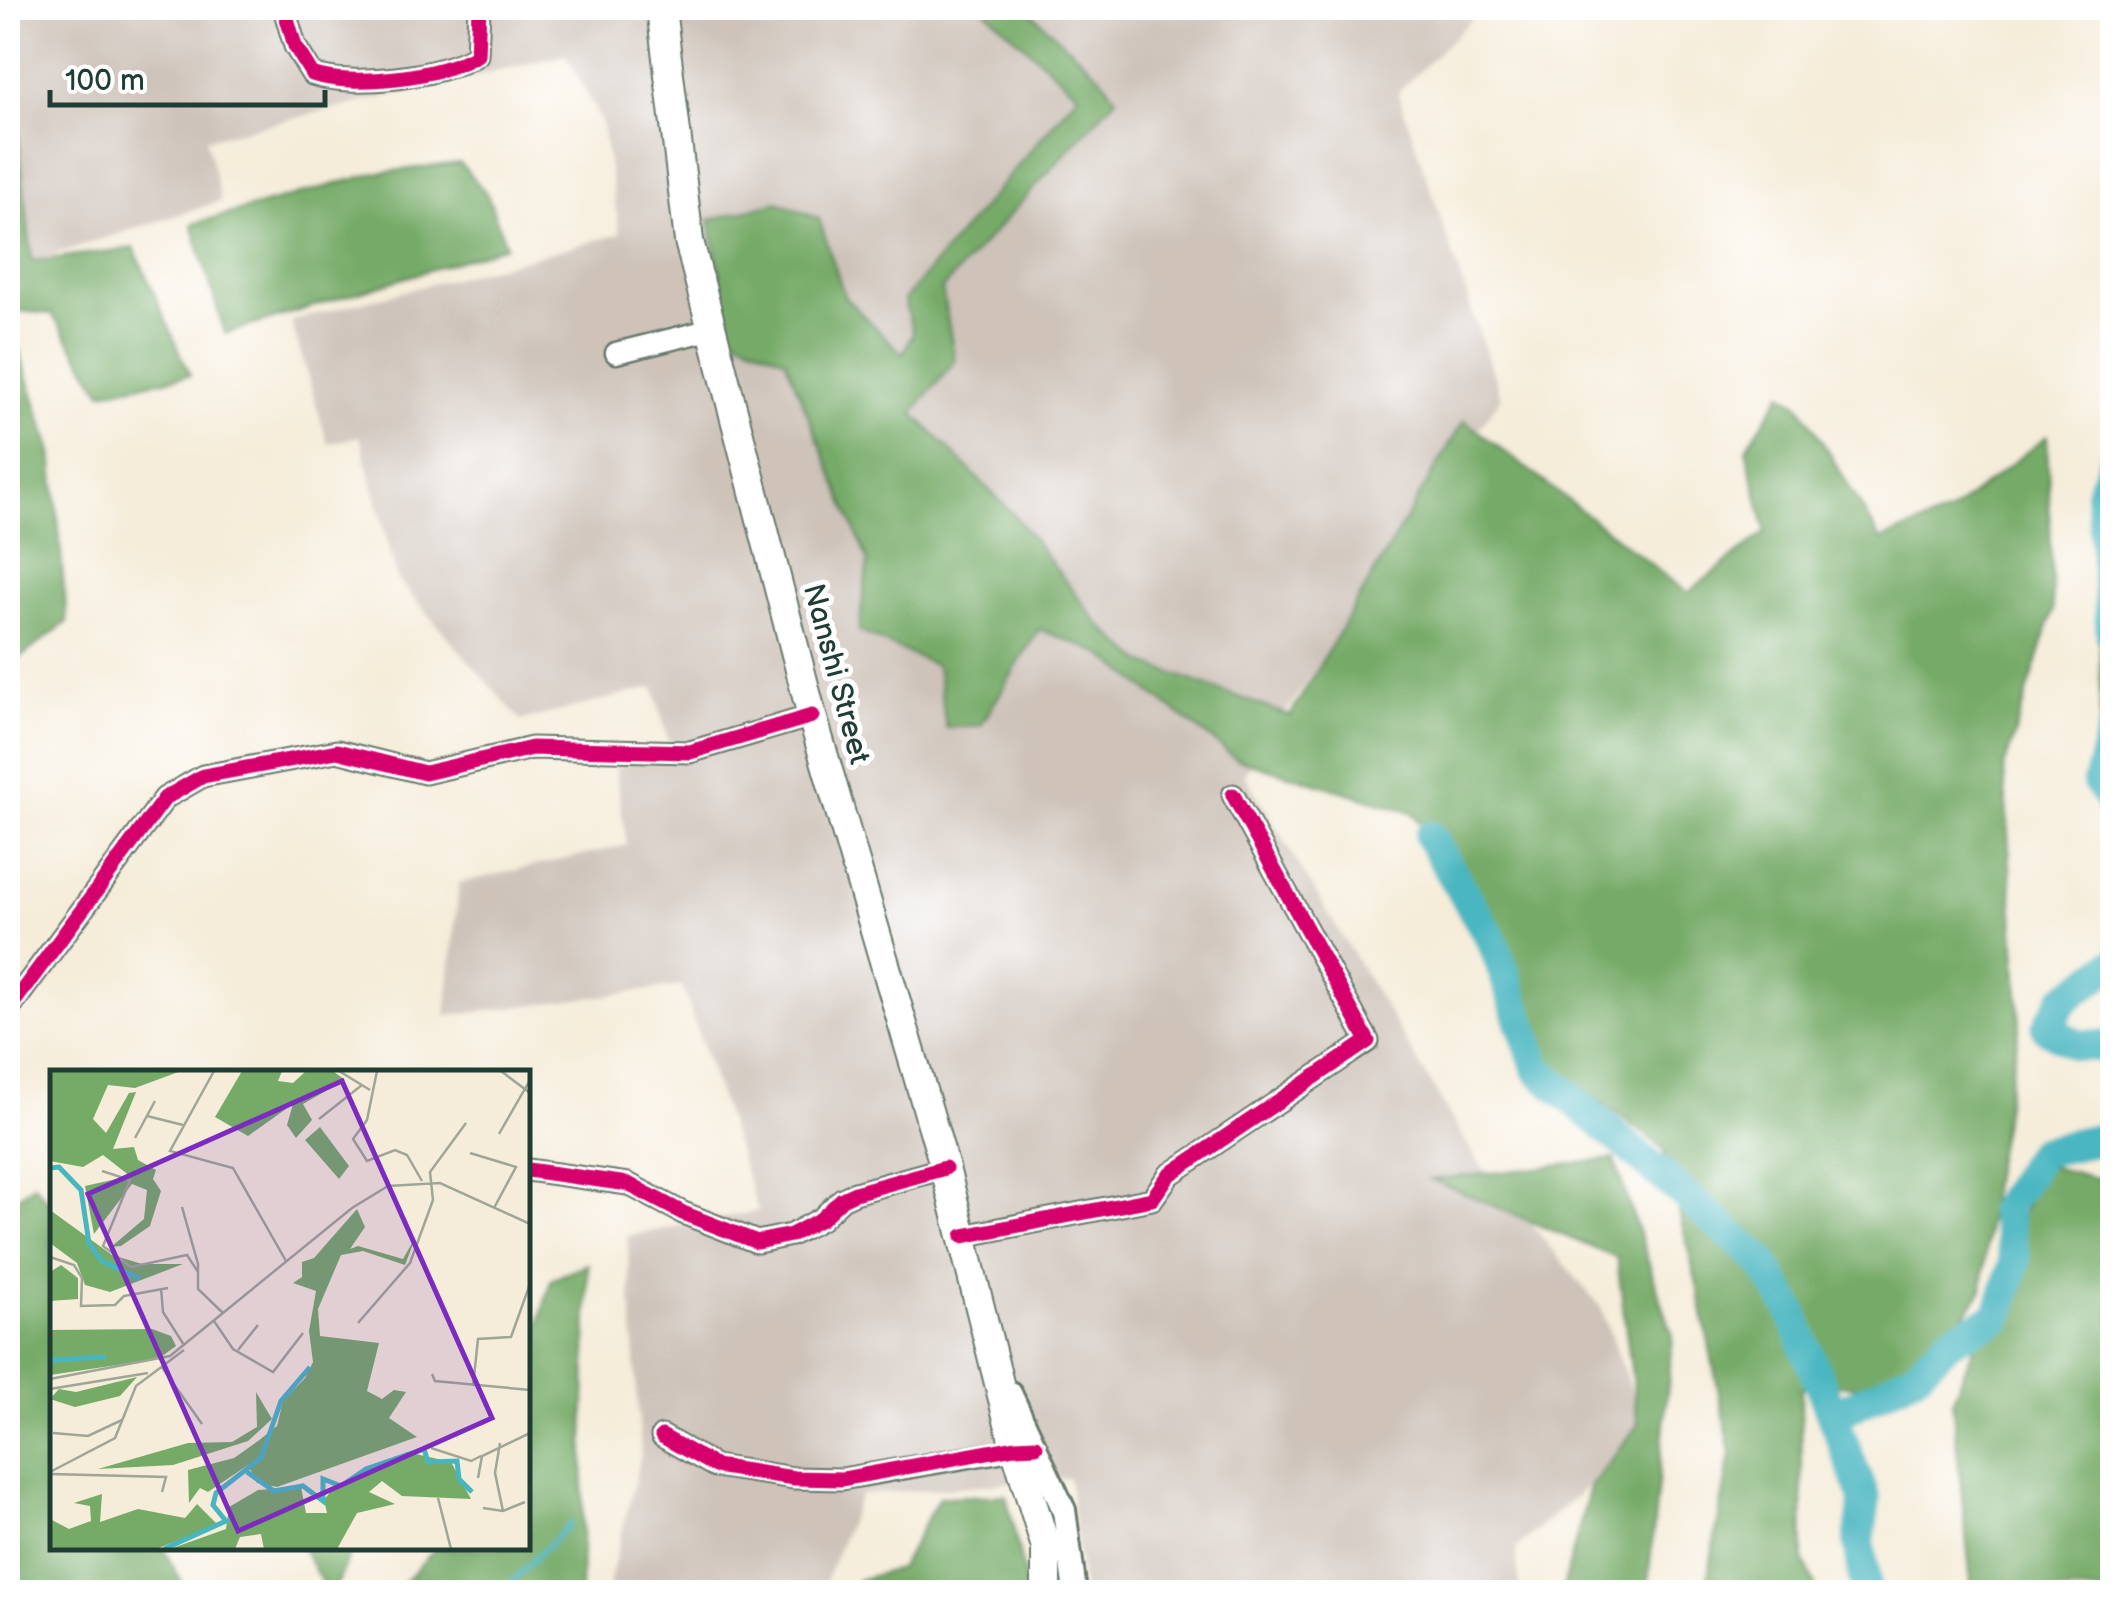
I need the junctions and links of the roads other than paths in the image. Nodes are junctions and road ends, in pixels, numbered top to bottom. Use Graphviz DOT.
graph roads {
  1 [pos="284,8"];
  2 [pos="479,8"];
  3 [pos="661,8"];
  4 [pos="713,330"];
  5 [pos="616,353"];
  6 [pos="812,716"];
  7 [pos="1232,795"];
  8 [pos="8,1010"];
  9 [pos="944,1168"];
  10 [pos="530,1170"];
  11 [pos="963,1236"];
  12 [pos="662,1436"];
  13 [pos="1025,1446"];
  14 [pos="1046,1592"];
  15 [pos="1076,1592"];
  1 -- 2 [label="street"];
  3 -- 4 [label="main road, Nanshi Street"];
  4 -- 5 [label="street"];
  4 -- 6 [label="main road, Nanshi Street"];
  6 -- 8 [label="street"];
  6 -- 9 [label="main road, Nanshi Street"];
  7 -- 11 [label="street"];
  9 -- 10 [label="street"];
  9 -- 11 [label="main road, Nanshi Street"];
  11 -- 13 [label="main road, Nanshi Street"];
  12 -- 13 [label="street"];
  13 -- 14 [label="main road, Nanshi Street"];
  13 -- 15 [label="street"];
}
